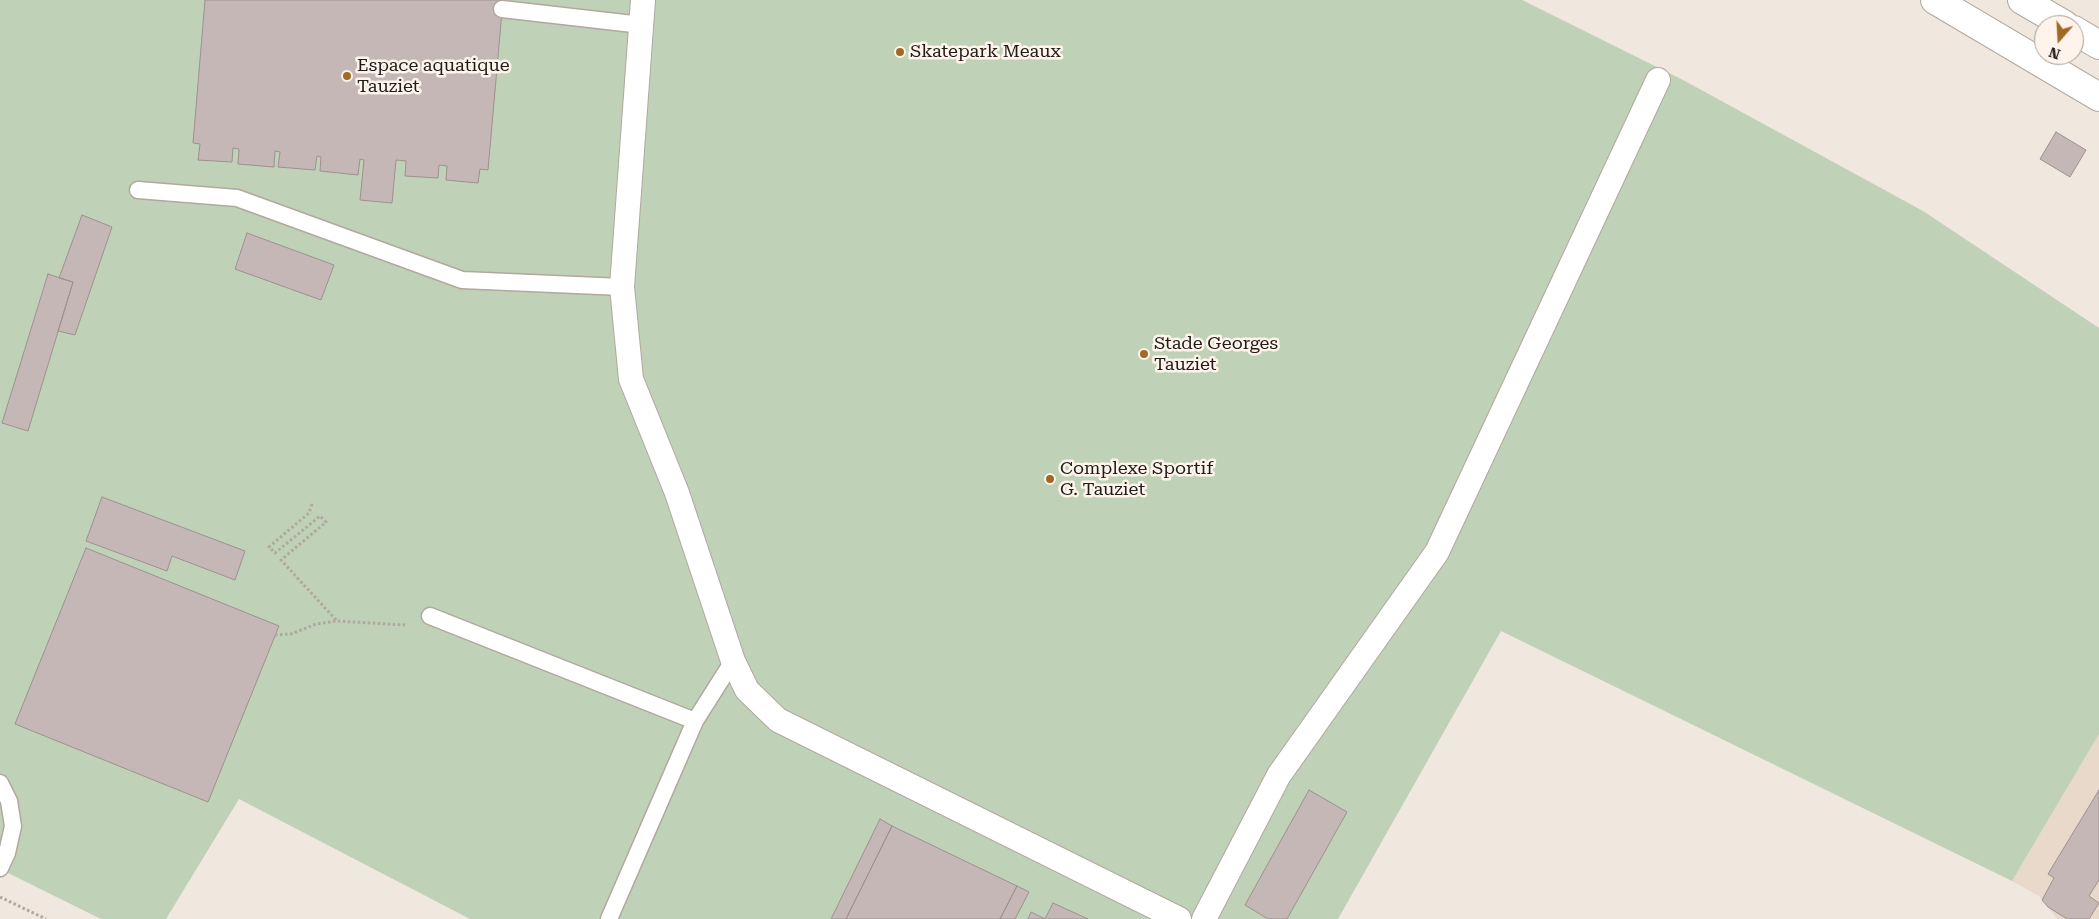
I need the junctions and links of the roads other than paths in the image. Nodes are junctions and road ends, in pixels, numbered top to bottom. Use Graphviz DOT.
graph roads {
  1 [pos="644,0"];
  2 [pos="1936,0"];
  3 [pos="2022,0"];
  4 [pos="502,9"];
  5 [pos="2048,15"];
  6 [pos="642,25"];
  7 [pos="2084,36"];
  8 [pos="2099,45"];
  9 [pos="1658,80"];
  10 [pos="2099,97"];
  11 [pos="138,190"];
  12 [pos="622,287"];
  13 [pos="430,616"];
  14 [pos="733,661"];
  15 [pos="695,721"];
  16 [pos="0,783"];
  17 [pos="0,868"];
  18 [pos="609,919"];
  19 [pos="1179,919"];
  20 [pos="1204,919"];
  1 -- 6 [label="street"];
  2 -- 10 [label="street"];
  3 -- 5 [label="street"];
  4 -- 6 [label="lane"];
  6 -- 12 [label="street"];
  7 -- 8 [label="street"];
  9 -- 20 [label="street"];
  11 -- 12 [label="lane"];
  12 -- 14 [label="street"];
  13 -- 15 [label="lane"];
  14 -- 15 [label="lane"];
  14 -- 19 [label="street"];
  15 -- 18 [label="lane"];
  16 -- 17 [label="lane"];
}
